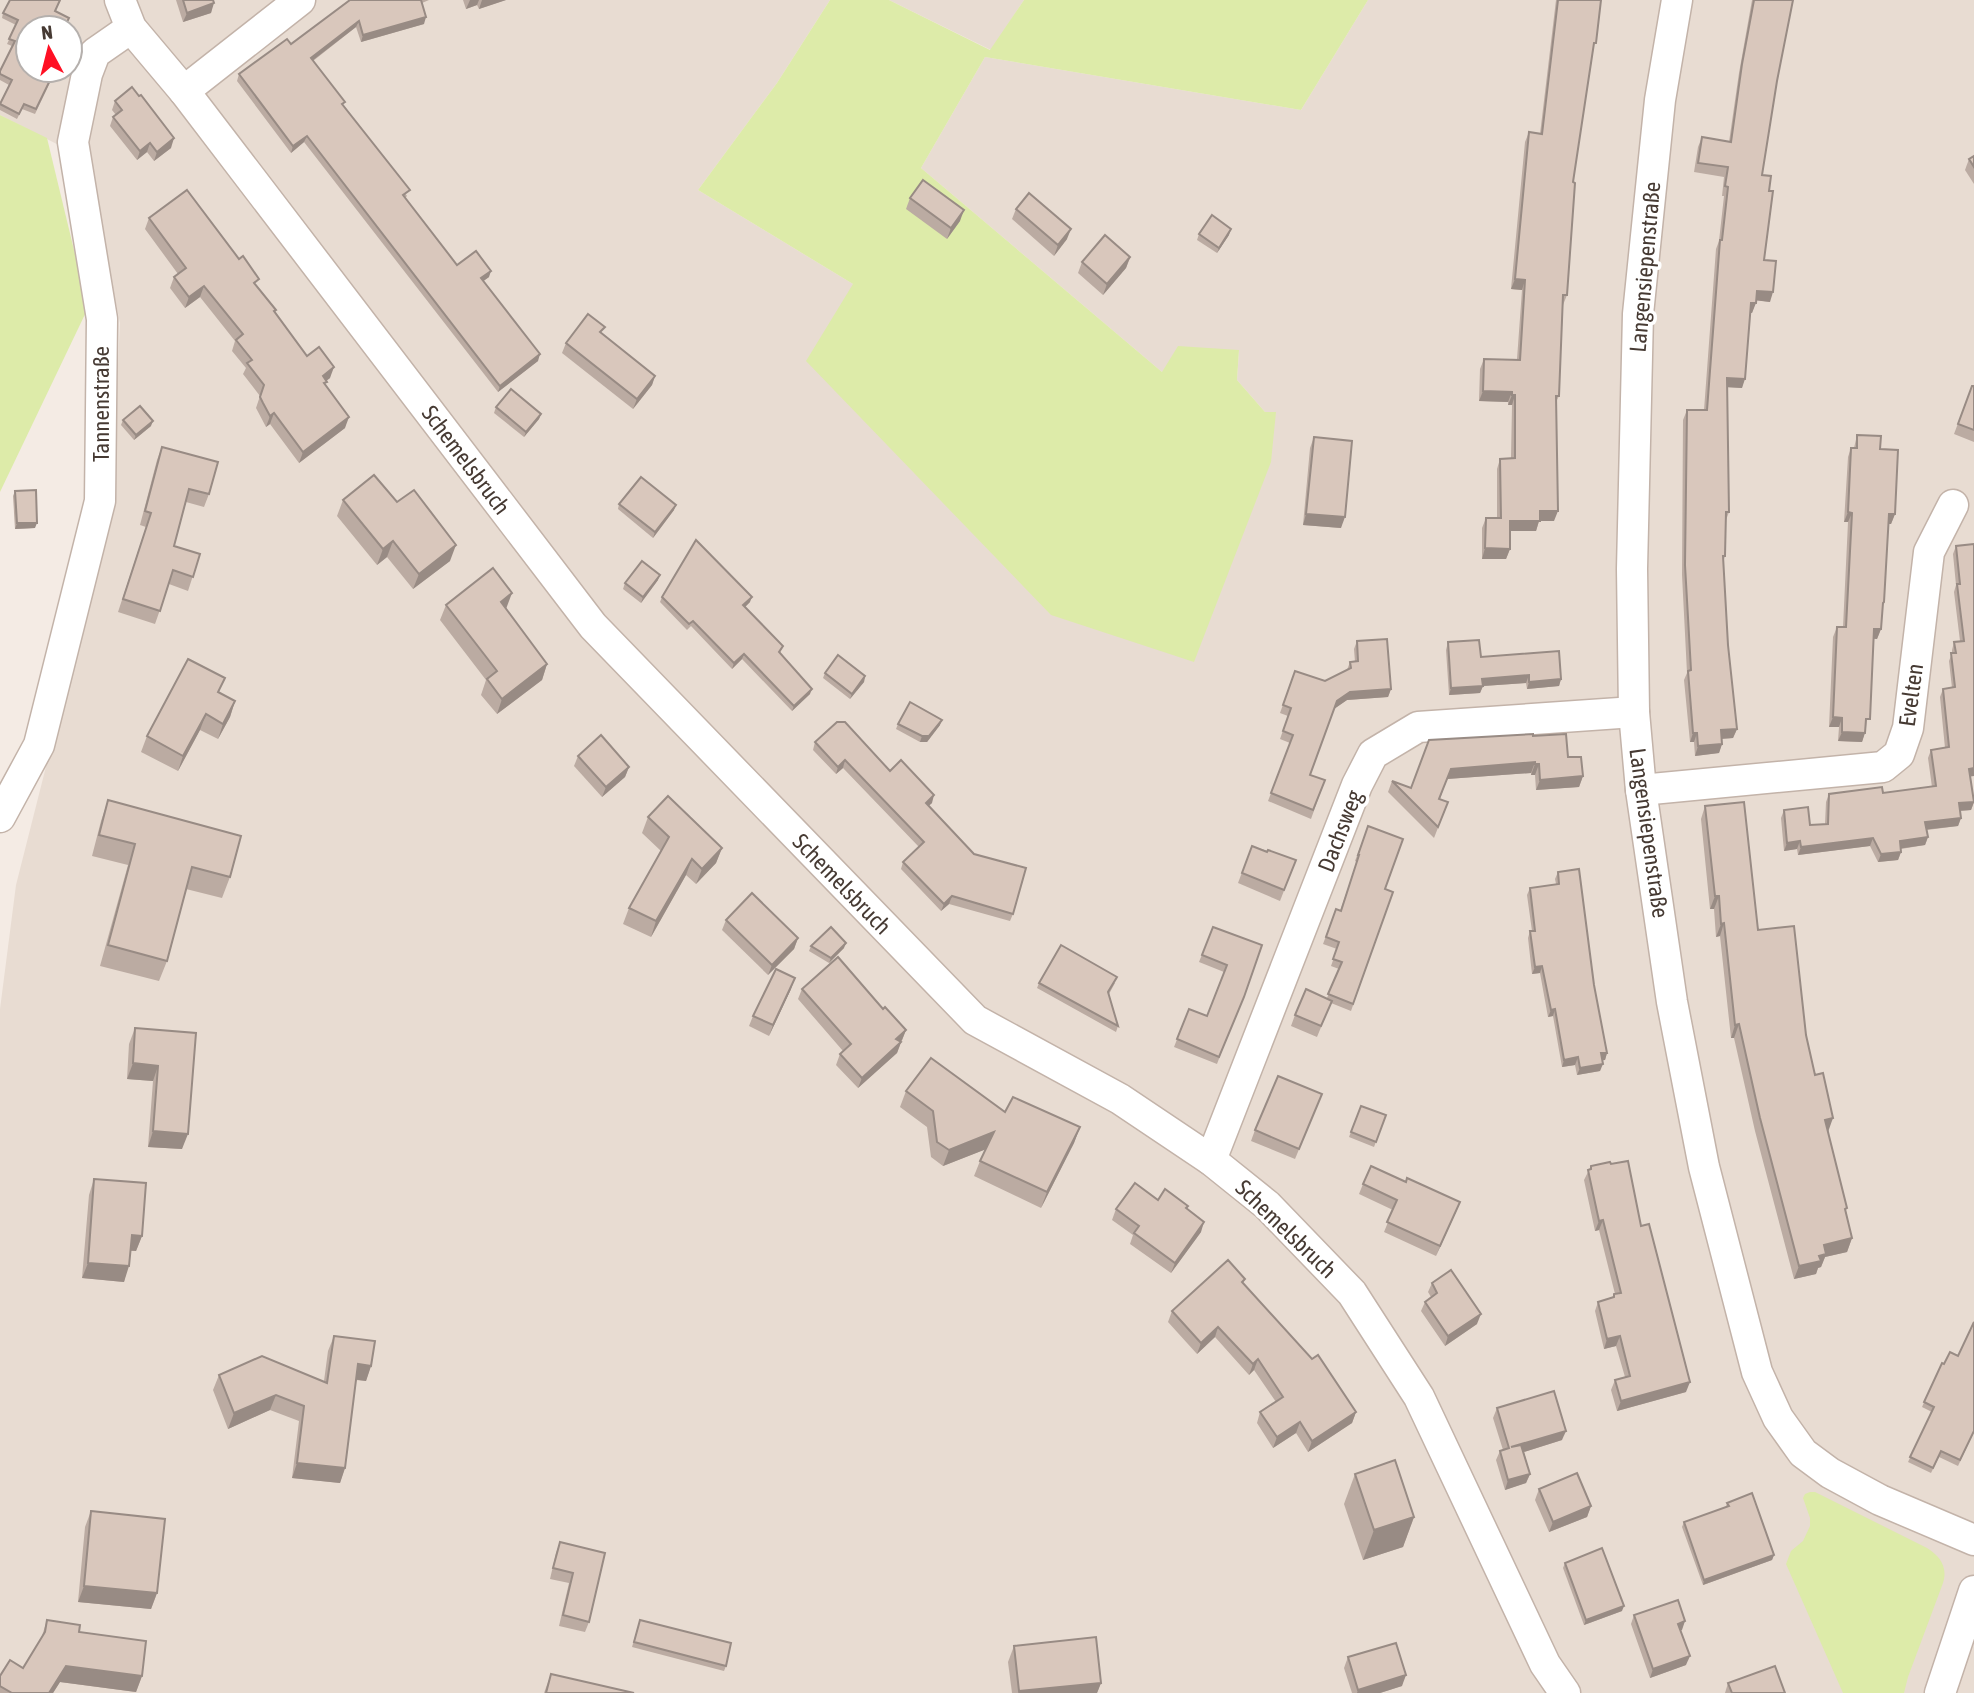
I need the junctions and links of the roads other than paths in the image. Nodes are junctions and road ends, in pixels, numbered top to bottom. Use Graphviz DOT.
graph roads {
  1 [pos="120,0"];
  2 [pos="300,0"];
  3 [pos="1677,0"];
  4 [pos="131,28"];
  5 [pos="184,91"];
  6 [pos="1953,505"];
  7 [pos="1634,712"];
  8 [pos="1642,790"];
  9 [pos="0,817"];
  10 [pos="1211,1160"];
  11 [pos="1974,1539"];
  12 [pos="1974,1591"];
  13 [pos="1565,1693"];
  14 [pos="1940,1693"];
  1 -- 4 [label="street"];
  2 -- 5 [label="street"];
  3 -- 7 [label="street, Langensiepenstraße"];
  4 -- 5 [label="street, Schemelsbruch"];
  4 -- 9 [label="street, Tannenstraße"];
  5 -- 10 [label="street, Schemelsbruch"];
  6 -- 8 [label="street, Evelten"];
  7 -- 8 [label="street, Langensiepenstraße"];
  7 -- 10 [label="street, Dachsweg"];
  8 -- 11 [label="street, Langensiepenstraße"];
  10 -- 13 [label="street, Schemelsbruch"];
  12 -- 14 [label="street"];
}
